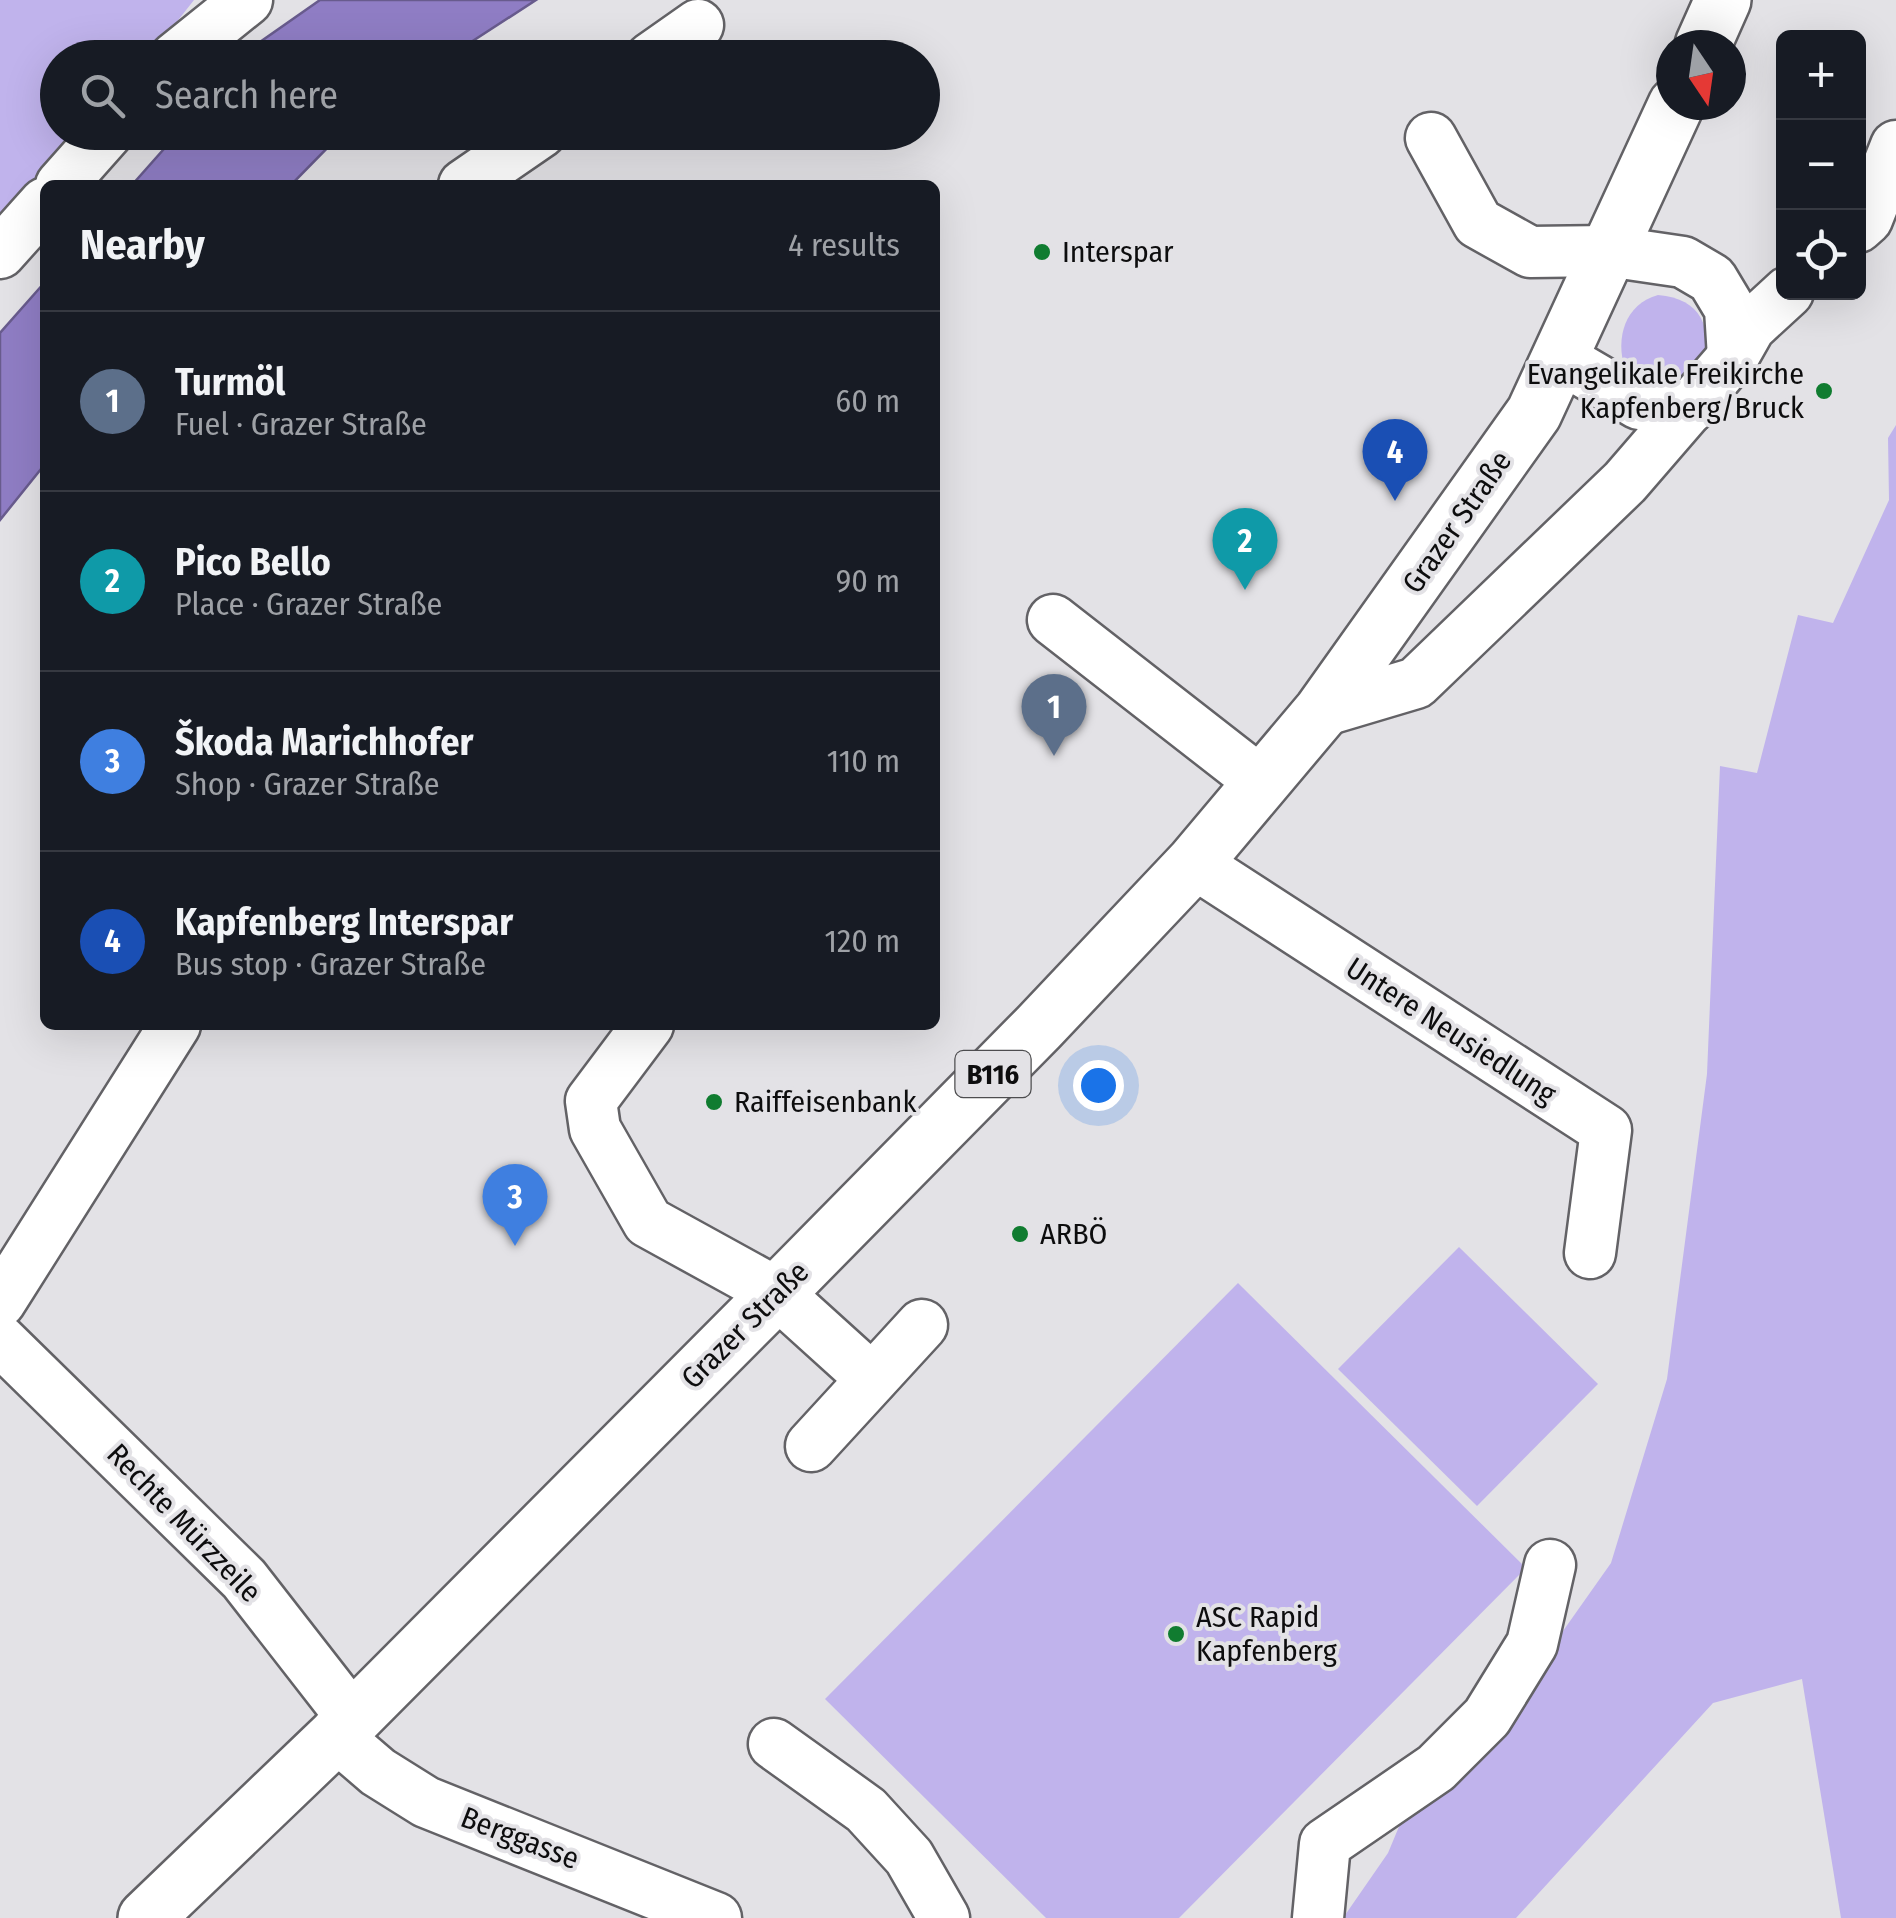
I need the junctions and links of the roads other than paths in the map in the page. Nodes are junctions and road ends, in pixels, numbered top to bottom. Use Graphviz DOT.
graph roads {
  1 [pos="247,0"];
  2 [pos="1723,0"];
  3 [pos="698,25"];
  4 [pos="1710,30"];
  5 [pos="197,40"];
  6 [pos="677,40"];
  7 [pos="1669,120"];
  8 [pos="1431,138"];
  9 [pos="1896,146"];
  10 [pos="92,150"];
  11 [pos="515,150"];
  12 [pos="66,180"];
  13 [pos="471,180"];
  14 [pos="40,209"];
  15 [pos="1866,219"];
  16 [pos="1611,252"];
  17 [pos="0,253"];
  18 [pos="1779,300"];
  19 [pos="1733,356"];
  20 [pos="1562,359"];
  21 [pos="1691,408"];
  22 [pos="1053,620"];
  23 [pos="1322,711"];
  24 [pos="1261,782"];
  25 [pos="1194,862"];
  26 [pos="172,1030"];
  27 [pos="644,1030"];
  28 [pos="1590,1252"];
  29 [pos="777,1293"];
  30 [pos="0,1302"];
  31 [pos="922,1324"];
  32 [pos="0,1340"];
  33 [pos="872,1379"];
  34 [pos="811,1446"];
  35 [pos="1550,1565"];
  36 [pos="344,1728"];
  37 [pos="774,1744"];
  38 [pos="701,1915"];
  39 [pos="146,1918"];
  40 [pos="944,1918"];
  41 [pos="1318,1918"];
  1 -- 5 [label="street"];
  2 -- 4 [label="main road"];
  3 -- 6 [label="street"];
  7 -- 16 [label="main road, Grazer Straße / B116"];
  8 -- 16 [label="street"];
  9 -- 15 [label="street"];
  10 -- 12 [label="street"];
  11 -- 13 [label="street"];
  14 -- 17 [label="street"];
  16 -- 19 [label="street"];
  16 -- 20 [label="main road, Grazer Straße / B116"];
  18 -- 19 [label="street"];
  19 -- 21 [label="street"];
  20 -- 21 [label="street"];
  20 -- 23 [label="main road, Grazer Straße / B116"];
  21 -- 23 [label="street"];
  22 -- 24 [label="street"];
  23 -- 24 [label="main road, Grazer Straße / B116"];
  24 -- 25 [label="main road, Grazer Straße / B116"];
  25 -- 28 [label="street, Untere Neusiedlung"];
  25 -- 29 [label="main road, Grazer Straße / B116"];
  26 -- 30 [label="street"];
  27 -- 29 [label="street"];
  29 -- 33 [label="street"];
  29 -- 36 [label="main road, Grazer Straße / B116"];
  31 -- 33 [label="street"];
  32 -- 36 [label="street, Rechte Mürzzeile"];
  33 -- 34 [label="street"];
  35 -- 41 [label="street"];
  36 -- 38 [label="street, Berggasse"];
  36 -- 39 [label="main road, Grazer Straße / B116"];
  37 -- 40 [label="street"];
}
